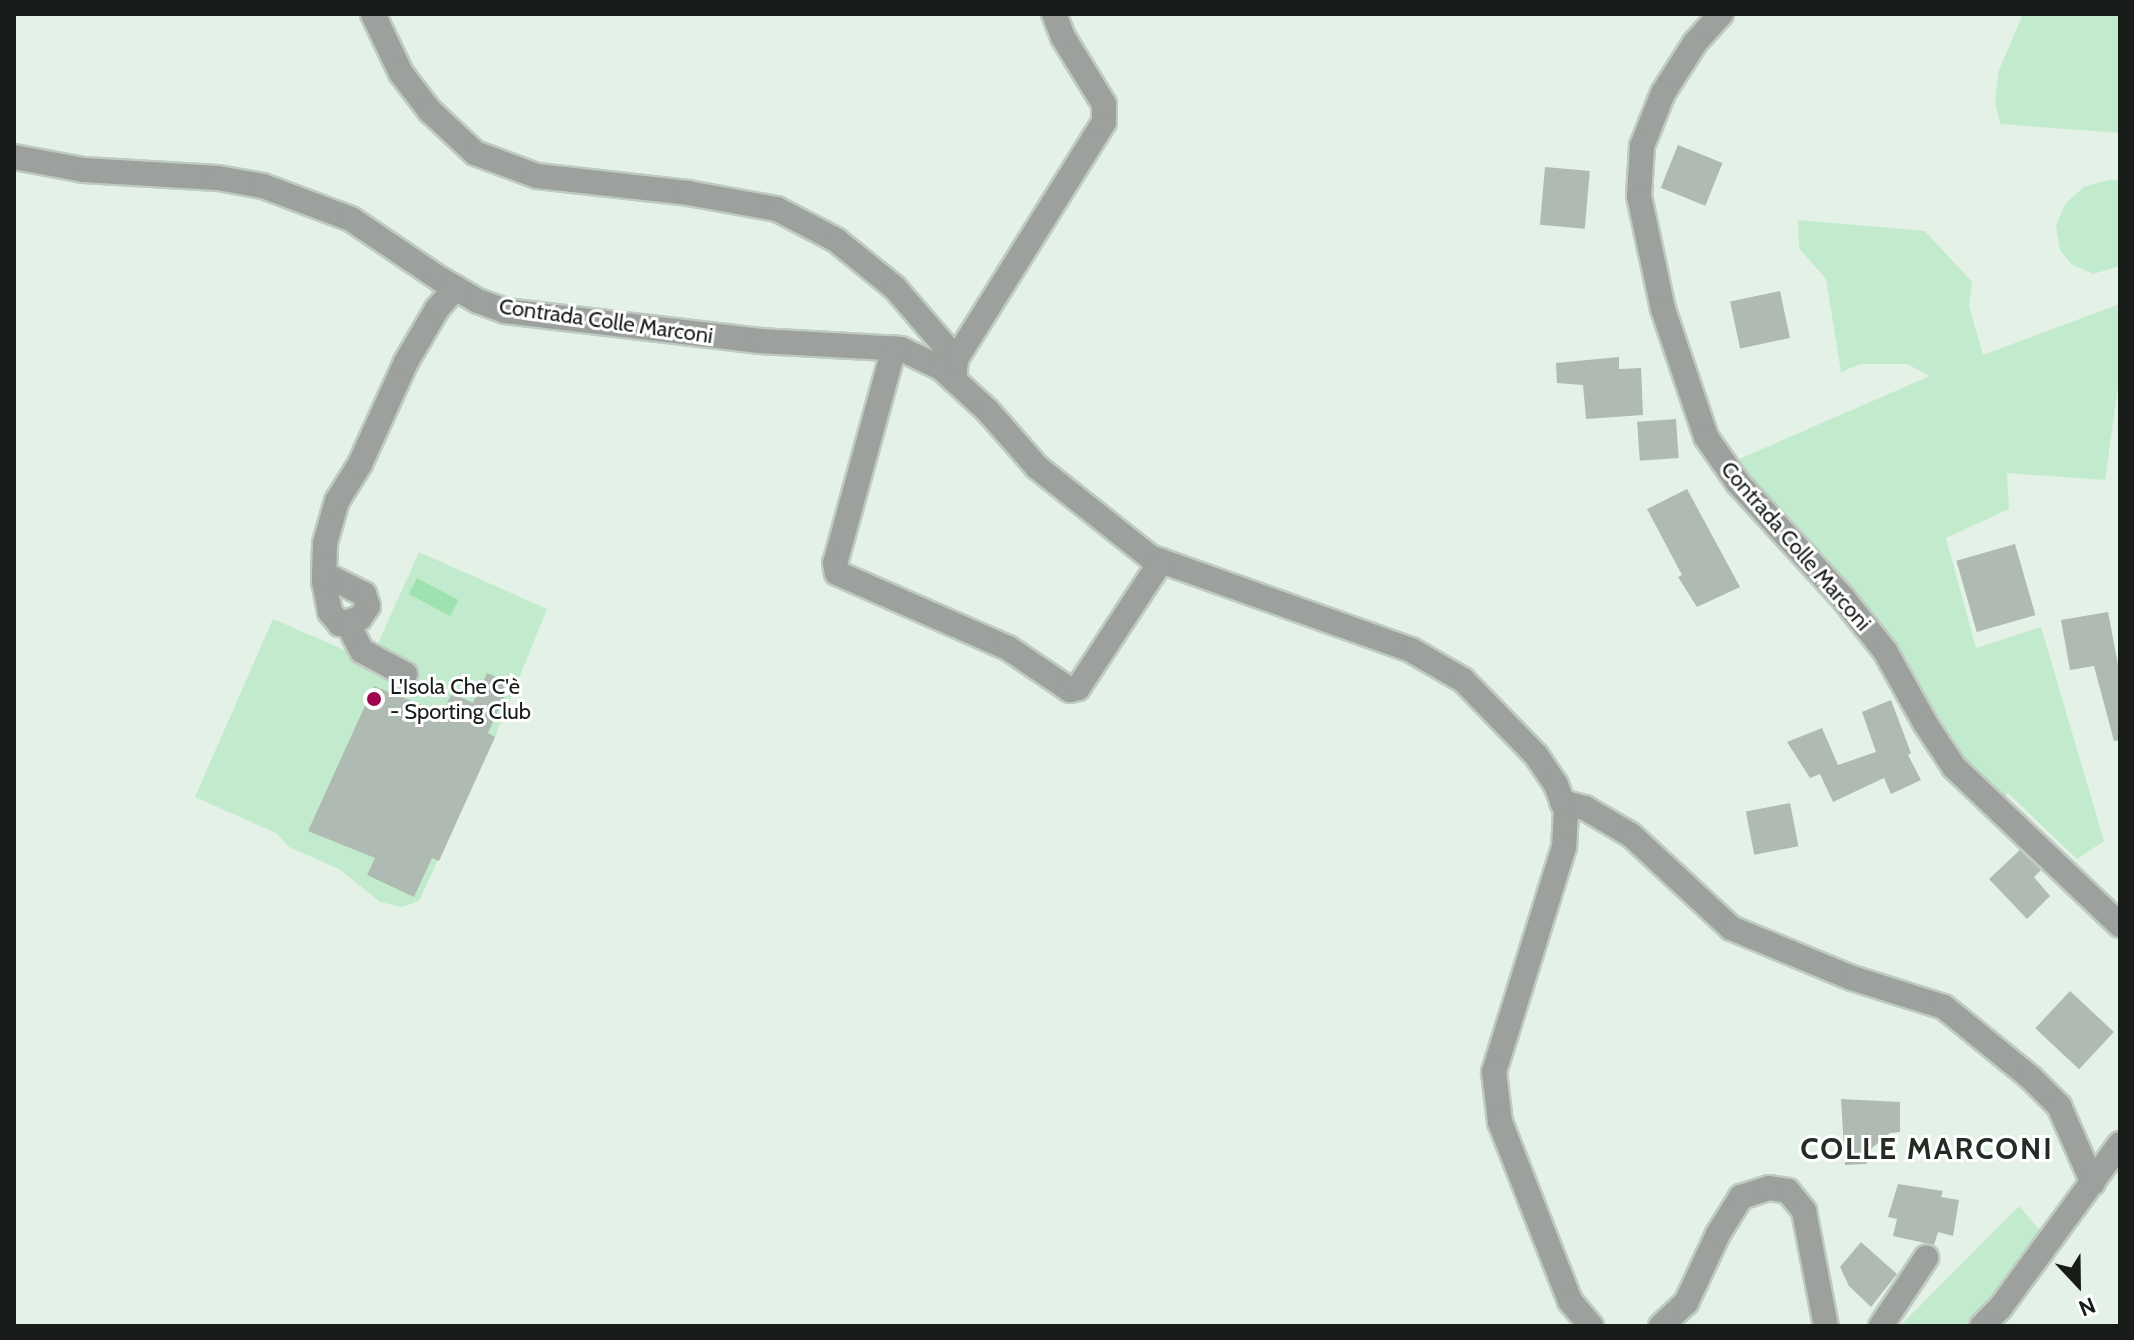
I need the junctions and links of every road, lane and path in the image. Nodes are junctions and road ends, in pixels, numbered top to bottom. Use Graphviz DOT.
graph roads {
  1 [pos="373,14"];
  2 [pos="1054,14"];
  3 [pos="1713,18"];
  4 [pos="14,157"];
  5 [pos="455,288"];
  6 [pos="894,348"];
  7 [pos="955,369"];
  8 [pos="1161,561"];
  9 [pos="324,574"];
  10 [pos="348,624"];
  11 [pos="405,674"];
  12 [pos="1562,802"];
  13 [pos="2120,925"];
  14 [pos="2120,1144"];
  15 [pos="2093,1183"];
  16 [pos="1926,1258"];
  17 [pos="2008,1317"];
  18 [pos="1591,1326"];
  19 [pos="1661,1326"];
  20 [pos="1826,1326"];
  21 [pos="1881,1326"];
  22 [pos="1982,1326"];
  1 -- 7 [label="street"];
  2 -- 7 [label="street"];
  3 -- 13 [label="street, Contrada Colle Marconi"];
  4 -- 5 [label="street, Contrada Colle Marconi"];
  5 -- 6 [label="street, Contrada Colle Marconi"];
  5 -- 9 [label="street"];
  6 -- 7 [label="street, Contrada Colle Marconi"];
  6 -- 8 [label="street"];
  7 -- 8 [label="street, Contrada Colle Marconi"];
  8 -- 12 [label="street, Contrada Colle Marconi"];
  9 -- 10 [label="street"];
  9 -- 10 [label="street"];
  10 -- 11 [label="street"];
  12 -- 15 [label="street"];
  12 -- 18 [label="street, Contrada Colle Marconi"];
  14 -- 15 [label="street"];
  15 -- 17 [label="street"];
  16 -- 21 [label="street"];
  17 -- 22 [label="street"];
  19 -- 20 [label="street"];
}
